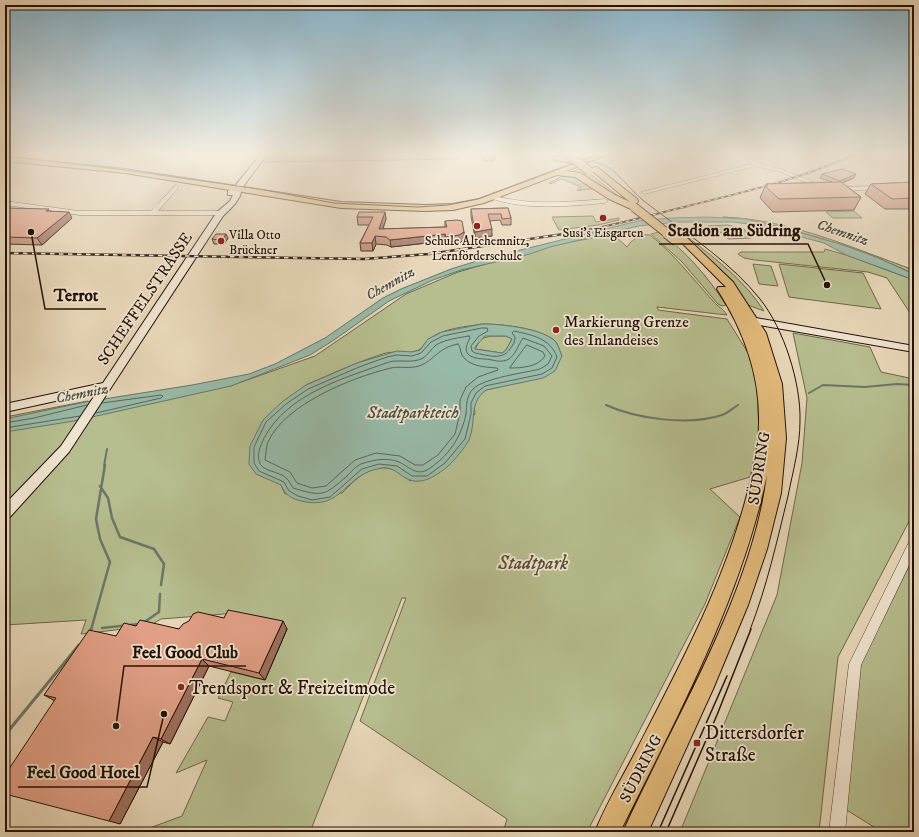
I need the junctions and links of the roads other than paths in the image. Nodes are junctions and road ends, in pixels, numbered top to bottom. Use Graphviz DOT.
graph roads {
  1 [pos="172,192"];
  2 [pos="231,192"];
  3 [pos="272,192"];
  4 [pos="299,192"];
  5 [pos="486,192"];
  6 [pos="501,192"];
  7 [pos="605,192"];
  8 [pos="619,192"];
  9 [pos="492,197"];
  10 [pos="605,201"];
  11 [pos="5,203"];
  12 [pos="637,206"];
  13 [pos="153,213"];
  14 [pos="221,213"];
  15 [pos="745,317"];
  16 [pos="914,344"];
  17 [pos="914,349"];
  18 [pos="105,386"];
  19 [pos="5,408"];
  20 [pos="5,513"];
  21 [pos="914,543"];
  22 [pos="607,832"];
  23 [pos="635,832"];
  24 [pos="837,832"];
  1 -- 13 [label="street"];
  2 -- 14 [label="main road, SCHEFFELSTRASSE"];
  3 -- 9 [label="main road"];
  4 -- 5 [label="main road"];
  6 -- 9 [label="main road"];
  7 -- 12 [label="main road"];
  8 -- 12 [label="main road, SÜDRING"];
  9 -- 10 [label="street"];
  11 -- 13 [label="street"];
  12 -- 15 [label="main road, SÜDRING, bridge"];
  13 -- 14 [label="street"];
  14 -- 18 [label="main road, SCHEFFELSTRASSE"];
  15 -- 16 [label="main road"];
  15 -- 17 [label="main road"];
  15 -- 22 [label="main road, SÜDRING"];
  15 -- 23 [label="main road, SÜDRING"];
  18 -- 19 [label="main road"];
  18 -- 20 [label="main road, SCHEFFELSTRASSE"];
  21 -- 24 [label="street"];
}
